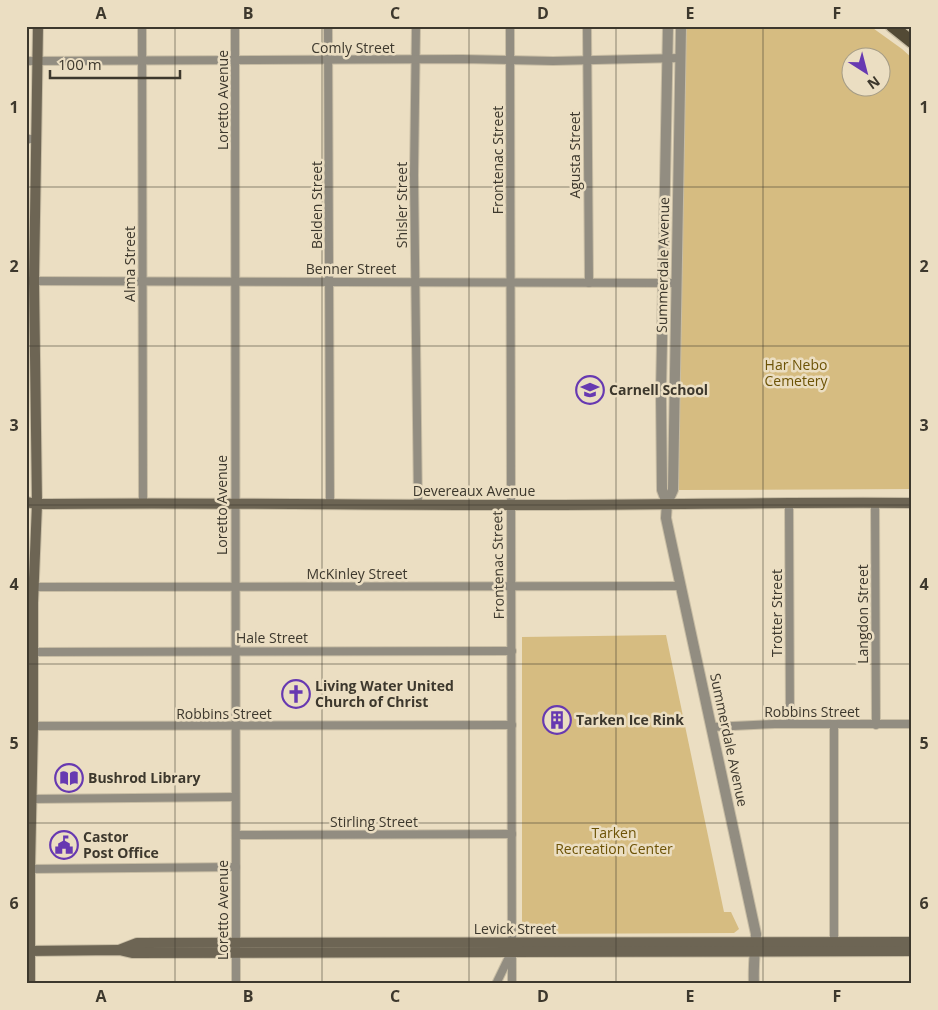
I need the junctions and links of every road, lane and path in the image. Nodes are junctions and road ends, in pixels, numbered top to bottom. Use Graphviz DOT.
graph roads {
  1 [pos="38,26"];
  2 [pos="142,26"];
  3 [pos="235,26"];
  4 [pos="328,26"];
  5 [pos="416,26"];
  6 [pos="510,26"];
  7 [pos="587,26"];
  8 [pos="668,26"];
  9 [pos="680,26"];
  10 [pos="892,26"];
  11 [pos="912,42"];
  12 [pos="668,58"];
  13 [pos="680,58"];
  14 [pos="142,60"];
  15 [pos="235,60"];
  16 [pos="416,60"];
  17 [pos="511,60"];
  18 [pos="26,61"];
  19 [pos="37,61"];
  20 [pos="328,61"];
  21 [pos="587,61"];
  22 [pos="31,139"];
  23 [pos="31,209"];
  24 [pos="30,281"];
  25 [pos="142,282"];
  26 [pos="235,282"];
  27 [pos="330,282"];
  28 [pos="415,282"];
  29 [pos="511,282"];
  30 [pos="664,282"];
  31 [pos="677,282"];
  32 [pos="589,283"];
  33 [pos="31,358"];
  34 [pos="31,422"];
  35 [pos="26,502"];
  36 [pos="789,502"];
  37 [pos="875,502"];
  38 [pos="142,503"];
  39 [pos="667,503"];
  40 [pos="912,503"];
  41 [pos="37,504"];
  42 [pos="330,504"];
  43 [pos="418,504"];
  44 [pos="236,505"];
  45 [pos="510,505"];
  46 [pos="26,506"];
  47 [pos="234,586"];
  48 [pos="512,586"];
  49 [pos="681,586"];
  50 [pos="33,587"];
  51 [pos="29,602"];
  52 [pos="235,651"];
  53 [pos="512,651"];
  54 [pos="32,652"];
  55 [pos="512,724"];
  56 [pos="790,724"];
  57 [pos="912,724"];
  58 [pos="834,725"];
  59 [pos="876,725"];
  60 [pos="30,726"];
  61 [pos="236,726"];
  62 [pos="712,727"];
  63 [pos="236,797"];
  64 [pos="31,799"];
  65 [pos="512,834"];
  66 [pos="236,835"];
  67 [pos="29,836"];
  68 [pos="236,867"];
  69 [pos="30,868"];
  70 [pos="834,941"];
  71 [pos="912,942"];
  72 [pos="236,947"];
  73 [pos="512,947"];
  74 [pos="755,947"];
  75 [pos="28,951"];
  76 [pos="912,951"];
  77 [pos="30,984"];
  78 [pos="236,984"];
  79 [pos="496,984"];
  80 [pos="512,984"];
  81 [pos="754,984"];
  1 -- 19 [label="main road"];
  2 -- 14 [label="street, Alma Street"];
  3 -- 15 [label="street, Loretto Avenue"];
  4 -- 20 [label="street, Belden Street"];
  5 -- 16 [label="street, Shisler Street"];
  6 -- 17 [label="street, Frontenac Street"];
  7 -- 21 [label="street, Agusta Street"];
  8 -- 12 [label="street, Summerdale Avenue"];
  9 -- 13 [label="street, Summerdale Avenue"];
  10 -- 11 [label="main road"];
  12 -- 13 [label="street, Comly Street"];
  12 -- 21 [label="street, Comly Street"];
  12 -- 30 [label="street, Summerdale Avenue"];
  13 -- 31 [label="street, Summerdale Avenue"];
  14 -- 15 [label="street, Comly Street"];
  14 -- 19 [label="street, Comly Street"];
  14 -- 25 [label="street, Alma Street"];
  15 -- 20 [label="street, Comly Street"];
  15 -- 26 [label="street, Loretto Avenue"];
  16 -- 17 [label="street, Comly Street"];
  16 -- 20 [label="street, Comly Street"];
  16 -- 28 [label="street, Shisler Street"];
  17 -- 21 [label="street, Comly Street"];
  17 -- 29 [label="street, Frontenac Street"];
  18 -- 19 [label="street, Comly Street"];
  19 -- 22 [label="main road"];
  20 -- 27 [label="street, Belden Street"];
  21 -- 32 [label="street, Agusta Street"];
  22 -- 23 [label="main road"];
  23 -- 24 [label="main road"];
  24 -- 25 [label="street, Benner Street"];
  24 -- 33 [label="main road"];
  25 -- 26 [label="street, Benner Street"];
  25 -- 38 [label="street, Alma Street"];
  26 -- 27 [label="street, Benner Street"];
  26 -- 44 [label="street, Loretto Avenue"];
  27 -- 28 [label="street, Benner Street"];
  27 -- 42 [label="street, Belden Street"];
  28 -- 29 [label="street, Benner Street"];
  28 -- 43 [label="street, Shisler Street"];
  29 -- 32 [label="street, Benner Street"];
  29 -- 45 [label="street, Frontenac Street"];
  30 -- 31 [label="street, Benner Street"];
  30 -- 32 [label="street, Benner Street"];
  30 -- 39 [label="street, Summerdale Avenue"];
  31 -- 39 [label="street, Summerdale Avenue"];
  33 -- 34 [label="main road"];
  34 -- 41 [label="main road"];
  35 -- 41 [label="main road, Devereaux Avenue"];
  36 -- 37 [label="main road, Devereaux Avenue"];
  36 -- 39 [label="main road, Devereaux Avenue"];
  36 -- 56 [label="street, Trotter Street"];
  37 -- 40 [label="main road, Devereaux Avenue"];
  37 -- 59 [label="street, Langdon Street"];
  38 -- 41 [label="main road, Devereaux Avenue"];
  38 -- 44 [label="main road, Devereaux Avenue"];
  39 -- 45 [label="main road, Devereaux Avenue"];
  39 -- 49 [label="street, Summerdale Avenue"];
  41 -- 46 [label="main road, Devereaux Avenue"];
  41 -- 50 [label="main road"];
  42 -- 43 [label="main road, Devereaux Avenue"];
  42 -- 44 [label="main road, Devereaux Avenue"];
  43 -- 45 [label="main road, Devereaux Avenue"];
  44 -- 47 [label="street, Loretto Avenue"];
  45 -- 48 [label="street, Frontenac Street"];
  47 -- 48 [label="street, McKinley Street"];
  47 -- 50 [label="street, McKinley Street"];
  47 -- 52 [label="street, Loretto Avenue"];
  48 -- 49 [label="street, McKinley Street"];
  48 -- 53 [label="street, Frontenac Street"];
  49 -- 62 [label="street, Summerdale Avenue"];
  50 -- 51 [label="main road"];
  51 -- 54 [label="main road"];
  52 -- 53 [label="street, Hale Street"];
  52 -- 54 [label="street, Hale Street"];
  52 -- 61 [label="street, Loretto Avenue"];
  53 -- 55 [label="street, Frontenac Street"];
  54 -- 60 [label="main road"];
  55 -- 61 [label="street, Robbins Street"];
  55 -- 65 [label="street, Frontenac Street"];
  56 -- 58 [label="street, Robbins Street"];
  56 -- 62 [label="street, Robbins Street"];
  57 -- 59 [label="street, Robbins Street"];
  58 -- 59 [label="street, Robbins Street"];
  58 -- 70 [label="street"];
  60 -- 61 [label="street, Robbins Street"];
  60 -- 64 [label="main road"];
  61 -- 63 [label="street, Loretto Avenue"];
  62 -- 74 [label="street, Summerdale Avenue"];
  63 -- 64 [label="street"];
  63 -- 66 [label="street, Loretto Avenue"];
  64 -- 67 [label="main road"];
  65 -- 66 [label="street, Stirling Street"];
  65 -- 73 [label="street, Frontenac Street"];
  66 -- 68 [label="street, Loretto Avenue"];
  67 -- 69 [label="main road"];
  68 -- 69 [label="street"];
  68 -- 72 [label="street, Loretto Avenue"];
  69 -- 75 [label="main road"];
  70 -- 71 [label="main road, Levick Street"];
  70 -- 74 [label="main road, Levick Street"];
  72 -- 73 [label="main road, Levick Street"];
  72 -- 75 [label="main road, Levick Street"];
  72 -- 78 [label="street, Loretto Avenue"];
  73 -- 74 [label="main road, Levick Street"];
  73 -- 79 [label="street"];
  73 -- 80 [label="street, Frontenac Street"];
  74 -- 76 [label="main road, Levick Street"];
  74 -- 81 [label="street, Summerdale Avenue"];
  75 -- 77 [label="main road"];
}
